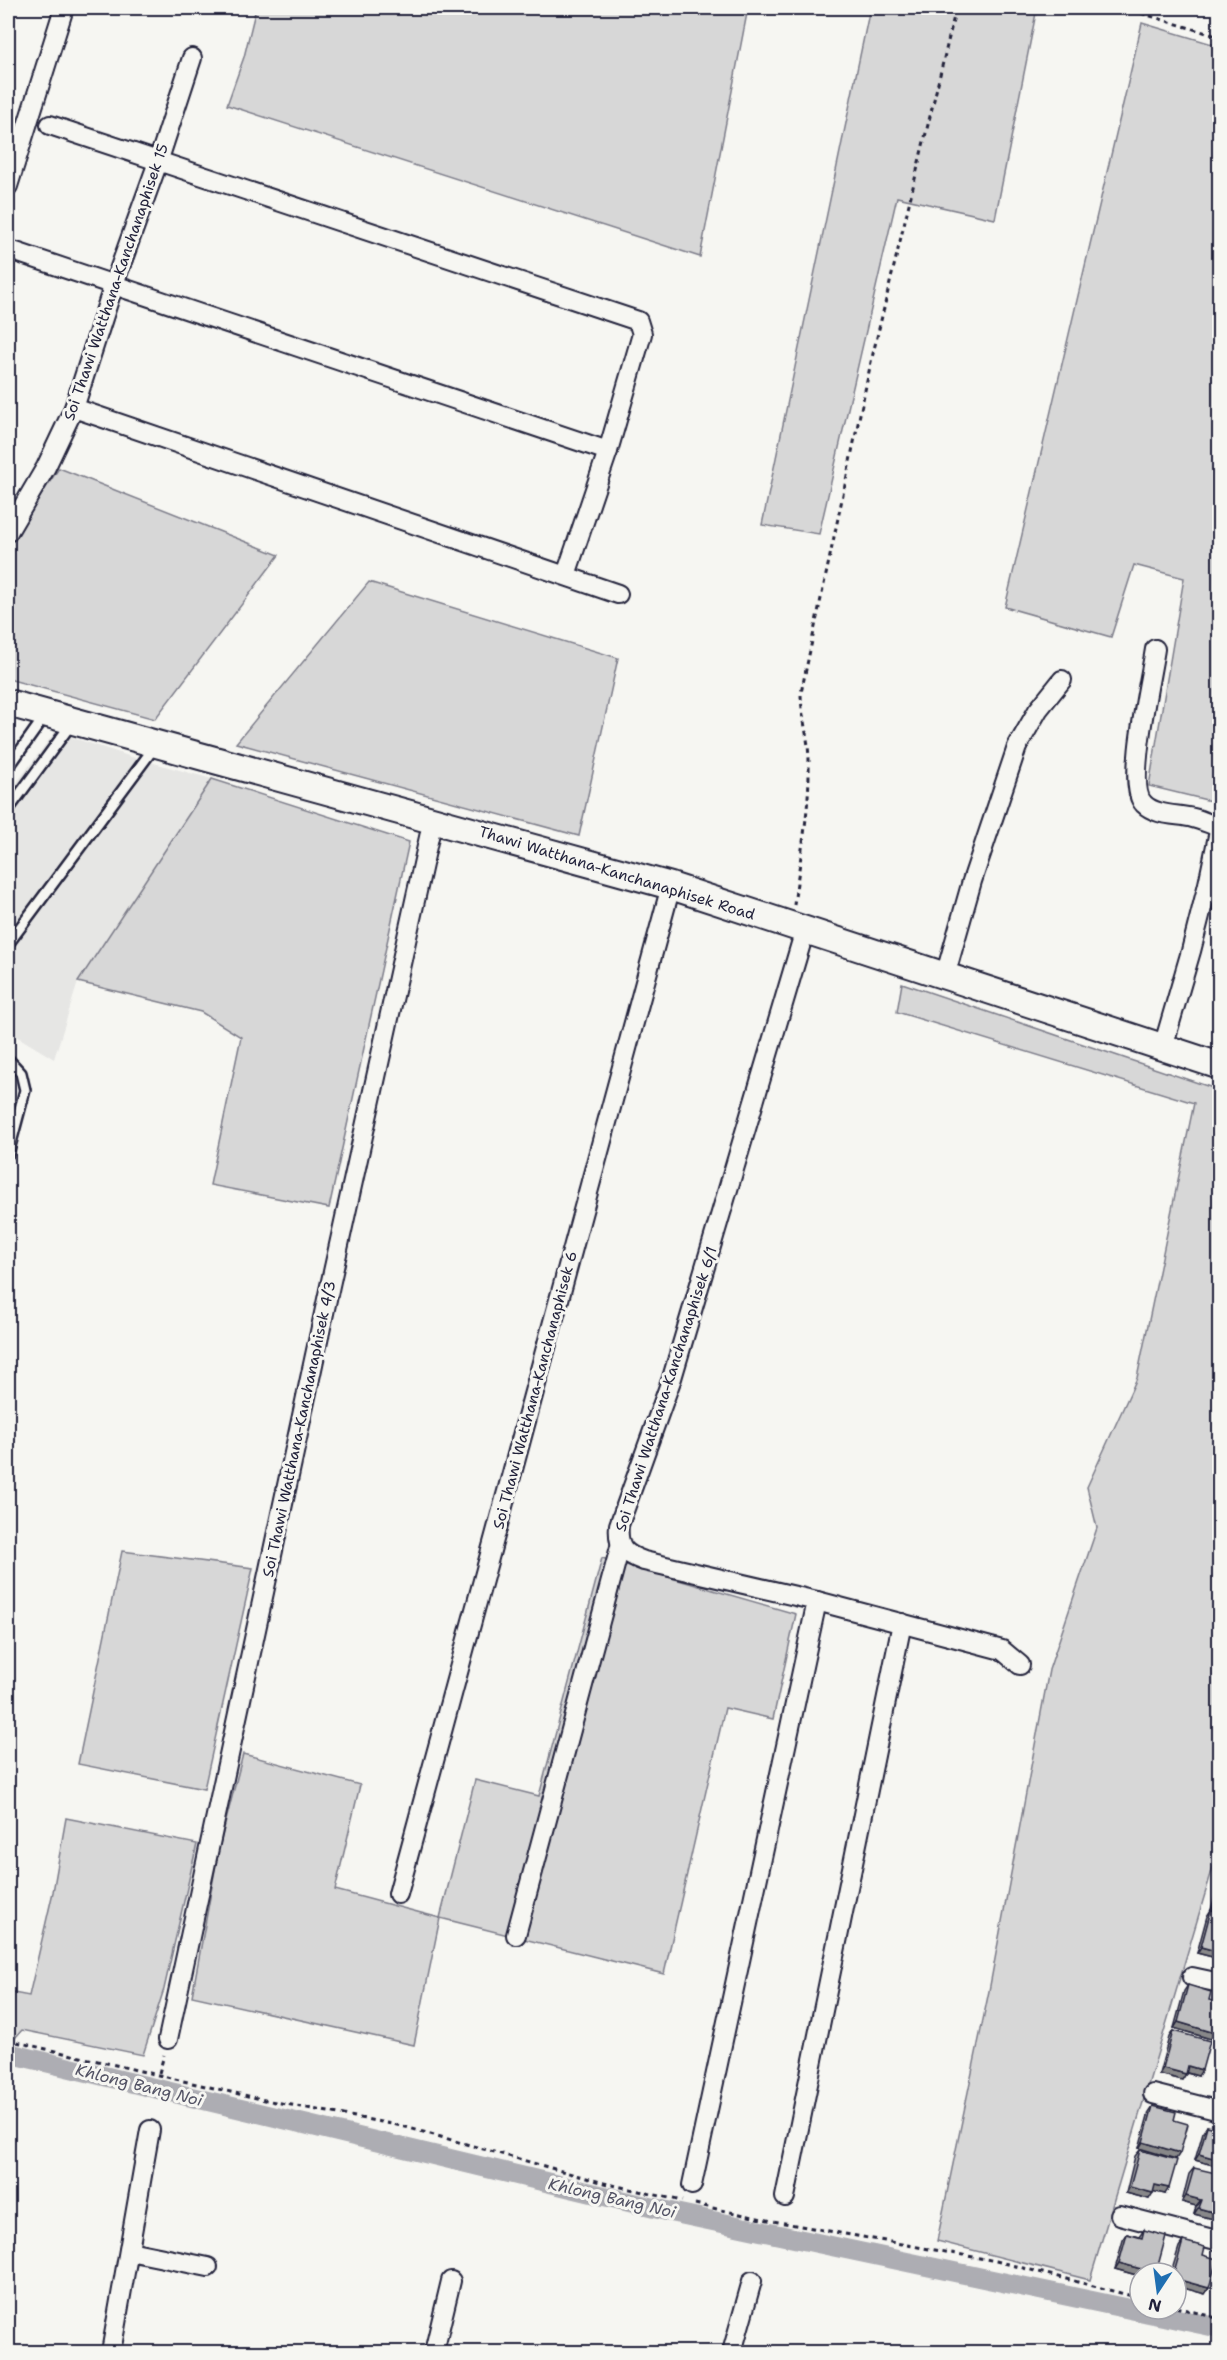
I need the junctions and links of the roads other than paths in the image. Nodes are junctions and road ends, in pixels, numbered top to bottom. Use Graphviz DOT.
graph roads {
  1 [pos="64,8"];
  2 [pos="192,58"];
  3 [pos="50,125"];
  4 [pos="158,162"];
  5 [pos="8,186"];
  6 [pos="10,250"];
  7 [pos="114,284"];
  8 [pos="74,408"];
  9 [pos="608,451"];
  10 [pos="8,532"];
  11 [pos="566,575"];
  12 [pos="618,594"];
  13 [pos="1155,649"];
  14 [pos="1062,680"];
  15 [pos="8,703"];
  16 [pos="47,714"];
  17 [pos="74,721"];
  18 [pos="158,743"];
  19 [pos="8,768"];
  20 [pos="8,810"];
  21 [pos="433,819"];
  22 [pos="1219,826"];
  23 [pos="672,886"];
  24 [pos="798,928"];
  25 [pos="8,944"];
  26 [pos="945,976"];
  27 [pos="1163,1047"];
  28 [pos="8,1059"];
  29 [pos="1220,1066"];
  30 [pos="9,1140"];
  31 [pos="8,1154"];
  32 [pos="620,1547"];
  33 [pos="817,1601"];
  34 [pos="902,1623"];
  35 [pos="1020,1665"];
  36 [pos="398,1894"];
  37 [pos="516,1935"];
  38 [pos="1192,1977"];
  39 [pos="1220,1983"];
  40 [pos="168,2039"];
  41 [pos="1153,2094"];
  42 [pos="1220,2111"];
  43 [pos="150,2130"];
  44 [pos="692,2185"];
  45 [pos="785,2197"];
  46 [pos="1120,2215"];
  47 [pos="1220,2241"];
  48 [pos="129,2251"];
  49 [pos="207,2267"];
  50 [pos="451,2281"];
  51 [pos="752,2281"];
  52 [pos="111,2352"];
  53 [pos="434,2352"];
  54 [pos="732,2352"];
  1 -- 5 [label="street"];
  2 -- 4 [label="street, Soi Thawi Watthana-Kanchanaphisek 15"];
  3 -- 4 [label="street"];
  4 -- 7 [label="street, Soi Thawi Watthana-Kanchanaphisek 15"];
  4 -- 9 [label="street"];
  6 -- 7 [label="street"];
  7 -- 8 [label="street, Soi Thawi Watthana-Kanchanaphisek 15"];
  7 -- 9 [label="street"];
  8 -- 10 [label="street, Soi Thawi Watthana-Kanchanaphisek 15"];
  8 -- 11 [label="street"];
  9 -- 11 [label="street"];
  11 -- 12 [label="street"];
  13 -- 22 [label="street"];
  14 -- 26 [label="street"];
  15 -- 16 [label="street, Thawi Watthana-Kanchanaphisek Road"];
  16 -- 17 [label="street, Thawi Watthana-Kanchanaphisek Road"];
  16 -- 19 [label="lane"];
  17 -- 18 [label="street, Thawi Watthana-Kanchanaphisek Road"];
  17 -- 20 [label="lane"];
  18 -- 21 [label="street, Thawi Watthana-Kanchanaphisek Road"];
  18 -- 25 [label="lane"];
  21 -- 23 [label="street, Thawi Watthana-Kanchanaphisek Road"];
  21 -- 40 [label="street, Soi Thawi Watthana-Kanchanaphisek 4/3"];
  22 -- 27 [label="street"];
  23 -- 24 [label="street, Thawi Watthana-Kanchanaphisek Road"];
  23 -- 36 [label="street, Soi Thawi Watthana-Kanchanaphisek 6"];
  24 -- 26 [label="street, Thawi Watthana-Kanchanaphisek Road"];
  24 -- 32 [label="street, Soi Thawi Watthana-Kanchanaphisek 6/1"];
  26 -- 27 [label="street, Thawi Watthana-Kanchanaphisek Road"];
  27 -- 29 [label="street, Thawi Watthana-Kanchanaphisek Road"];
  28 -- 30 [label="lane"];
  30 -- 31 [label="lane"];
  32 -- 33 [label="street, Soi Thawi Watthana-Kanchanaphisek 6/1"];
  32 -- 37 [label="street"];
  33 -- 34 [label="street, Soi Thawi Watthana-Kanchanaphisek 6/1"];
  33 -- 44 [label="street"];
  34 -- 35 [label="street, Soi Thawi Watthana-Kanchanaphisek 6/1"];
  34 -- 45 [label="street"];
  38 -- 39 [label="street"];
  41 -- 42 [label="street"];
  43 -- 48 [label="street"];
  46 -- 47 [label="street"];
  48 -- 49 [label="street"];
  48 -- 52 [label="street"];
  50 -- 53 [label="street"];
  51 -- 54 [label="street"];
}
